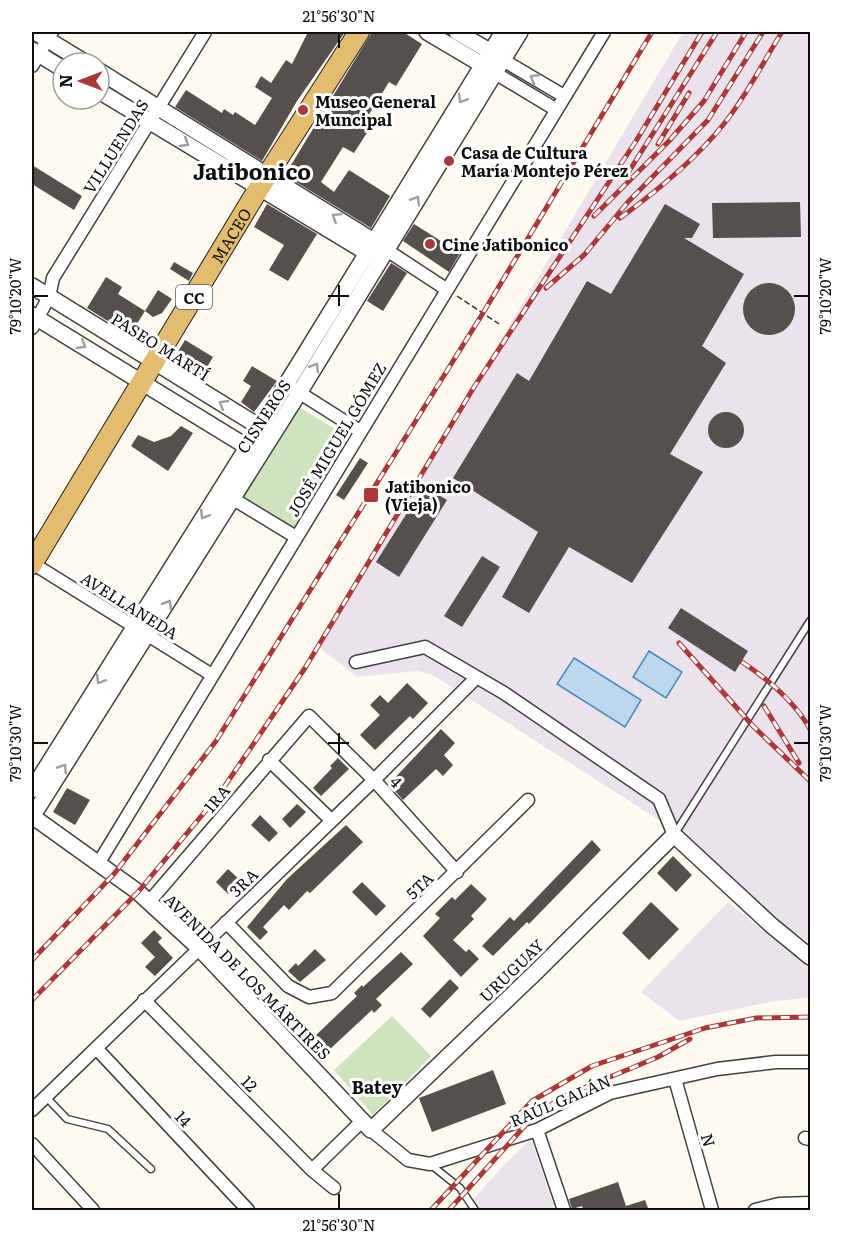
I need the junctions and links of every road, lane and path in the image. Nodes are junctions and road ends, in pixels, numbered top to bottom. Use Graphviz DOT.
graph roads {
  1 [pos="205,32"];
  2 [pos="359,32"];
  3 [pos="427,32"];
  4 [pos="457,32"];
  5 [pos="503,32"];
  6 [pos="520,32"];
  7 [pos="604,32"];
  8 [pos="45,34"];
  9 [pos="69,51"];
  10 [pos="34,57"];
  11 [pos="493,62"];
  12 [pos="51,64"];
  13 [pos="111,79"];
  14 [pos="564,96"];
  15 [pos="111,98"];
  16 [pos="158,108"];
  17 [pos="555,110"];
  18 [pos="148,121"];
  19 [pos="263,181"];
  20 [pos="376,251"];
  21 [pos="53,278"];
  22 [pos="33,290"];
  23 [pos="446,290"];
  24 [pos="49,297"];
  25 [pos="33,320"];
  26 [pos="499,324"];
  27 [pos="154,363"];
  28 [pos="143,381"];
  29 [pos="293,389"];
  30 [pos="267,431"];
  31 [pos="360,431"];
  32 [pos="254,450"];
  33 [pos="226,495"];
  34 [pos="296,537"];
  35 [pos="32,564"];
  36 [pos="810,621"];
  37 [pos="134,627"];
  38 [pos="148,636"];
  39 [pos="356,662"];
  40 [pos="212,675"];
  41 [pos="476,678"];
  42 [pos="309,716"];
  43 [pos="269,760"];
  44 [pos="374,780"];
  45 [pos="32,790"];
  46 [pos="528,800"];
  47 [pos="32,817"];
  48 [pos="331,820"];
  49 [pos="674,835"];
  50 [pos="98,864"];
  51 [pos="457,872"];
  52 [pos="149,902"];
  53 [pos="226,922"];
  54 [pos="200,948"];
  55 [pos="810,957"];
  56 [pos="144,1000"];
  57 [pos="96,1048"];
  58 [pos="810,1062"];
  59 [pos="675,1078"];
  60 [pos="45,1097"];
  61 [pos="32,1110"];
  62 [pos="367,1125"];
  63 [pos="537,1130"];
  64 [pos="32,1144"];
  65 [pos="430,1164"];
  66 [pos="151,1169"];
  67 [pos="312,1170"];
  68 [pos="334,1188"];
  69 [pos="810,1203"];
  70 [pos="93,1210"];
  71 [pos="248,1210"];
  72 [pos="475,1210"];
  73 [pos="564,1210"];
  74 [pos="712,1210"];
  75 [pos="755,1210"];
  1 -- 16 [label="street, VILLUENDAS"];
  2 -- 19 [label="highway, MACEO / CC"];
  3 -- 11 [label="street"];
  4 -- 11 [label="street"];
  5 -- 11 [label="street, CISNEROS"];
  6 -- 11 [label="street, CISNEROS"];
  7 -- 14 [label="street, JOSÉ MIGUEL GÓMEZ"];
  8 -- 9 [label="street"];
  8 -- 10 [label="street"];
  10 -- 12 [label="street"];
  14 -- 11 [label="street, one-way"];
  11 -- 17 [label="street"];
  11 -- 20 [label="street, CISNEROS"];
  13 -- 16 [label="street"];
  14 -- 17 [label="street, JOSÉ MIGUEL GÓMEZ"];
  15 -- 18 [label="street"];
  16 -- 18 [label="street, VILLUENDAS"];
  16 -- 19 [label="street"];
  17 -- 23 [label="street, JOSÉ MIGUEL GÓMEZ"];
  18 -- 19 [label="street, one-way"];
  18 -- 21 [label="street, VILLUENDAS"];
  19 -- 20 [label="street"];
  19 -- 27 [label="highway, MACEO / CC"];
  20 -- 23 [label="street"];
  20 -- 29 [label="street, CISNEROS"];
  21 -- 22 [label="street, VILLUENDAS"];
  21 -- 24 [label="street, VILLUENDAS"];
  22 -- 24 [label="street, PASEO MARTÍ"];
  23 -- 26 [label="path"];
  23 -- 31 [label="street, JOSÉ MIGUEL GÓMEZ"];
  24 -- 25 [label="street, VILLUENDAS"];
  24 -- 27 [label="street, PASEO MARTÍ"];
  25 -- 28 [label="street, one-way"];
  27 -- 28 [label="highway, MACEO / CC"];
  30 -- 27 [label="street, PASEO MARTÍ, one-way"];
  28 -- 32 [label="street"];
  28 -- 35 [label="highway, MACEO / CC"];
  29 -- 30 [label="street, CISNEROS"];
  29 -- 31 [label="street"];
  30 -- 32 [label="street, CISNEROS"];
  31 -- 34 [label="street, JOSÉ MIGUEL GÓMEZ"];
  32 -- 33 [label="street, CISNEROS"];
  33 -- 34 [label="street"];
  33 -- 37 [label="street, CISNEROS, one-way"];
  38 -- 33 [label="street, CISNEROS, one-way"];
  34 -- 40 [label="street, JOSÉ MIGUEL GÓMEZ"];
  35 -- 37 [label="street, AVELLANEDA"];
  36 -- 49 [label="lane"];
  37 -- 38 [label="street, AVELLANEDA"];
  37 -- 45 [label="street, CISNEROS, one-way"];
  38 -- 40 [label="street, AVELLANEDA"];
  47 -- 38 [label="street, CISNEROS, one-way"];
  39 -- 41 [label="street"];
  40 -- 50 [label="street, JOSÉ MIGUEL GÓMEZ"];
  41 -- 44 [label="street, 3RA"];
  41 -- 49 [label="street"];
  42 -- 43 [label="street, 1RA"];
  42 -- 44 [label="street, 4"];
  43 -- 48 [label="street"];
  43 -- 52 [label="street, 1RA"];
  44 -- 48 [label="street, 3RA"];
  44 -- 51 [label="street, 4"];
  46 -- 51 [label="street, 5TA"];
  47 -- 50 [label="street, AVENIDA DE LOS MÁRTIRES"];
  48 -- 53 [label="street, 3RA"];
  49 -- 55 [label="street"];
  49 -- 62 [label="street, URUGUAY"];
  50 -- 52 [label="street, AVENIDA DE LOS MÁRTIRES"];
  51 -- 53 [label="street, 5TA"];
  52 -- 54 [label="street, AVENIDA DE LOS MÁRTIRES"];
  53 -- 54 [label="street, 3RA"];
  54 -- 56 [label="street, 3RA"];
  54 -- 62 [label="street, AVENIDA DE LOS MÁRTIRES"];
  56 -- 57 [label="street, 3RA"];
  56 -- 67 [label="street, 12"];
  57 -- 60 [label="street, 3RA"];
  57 -- 71 [label="street, 14"];
  58 -- 59 [label="street, RAÚL GALÁN"];
  59 -- 63 [label="street, RAÚL GALÁN"];
  59 -- 74 [label="street, N"];
  60 -- 61 [label="street, 3RA"];
  60 -- 66 [label="lane"];
  62 -- 65 [label="street"];
  62 -- 67 [label="street"];
  63 -- 65 [label="street, RAÚL GALÁN"];
  63 -- 73 [label="street"];
  64 -- 70 [label="street"];
  65 -- 72 [label="lane"];
  67 -- 68 [label="street, 12"];
  69 -- 75 [label="street"];
}
